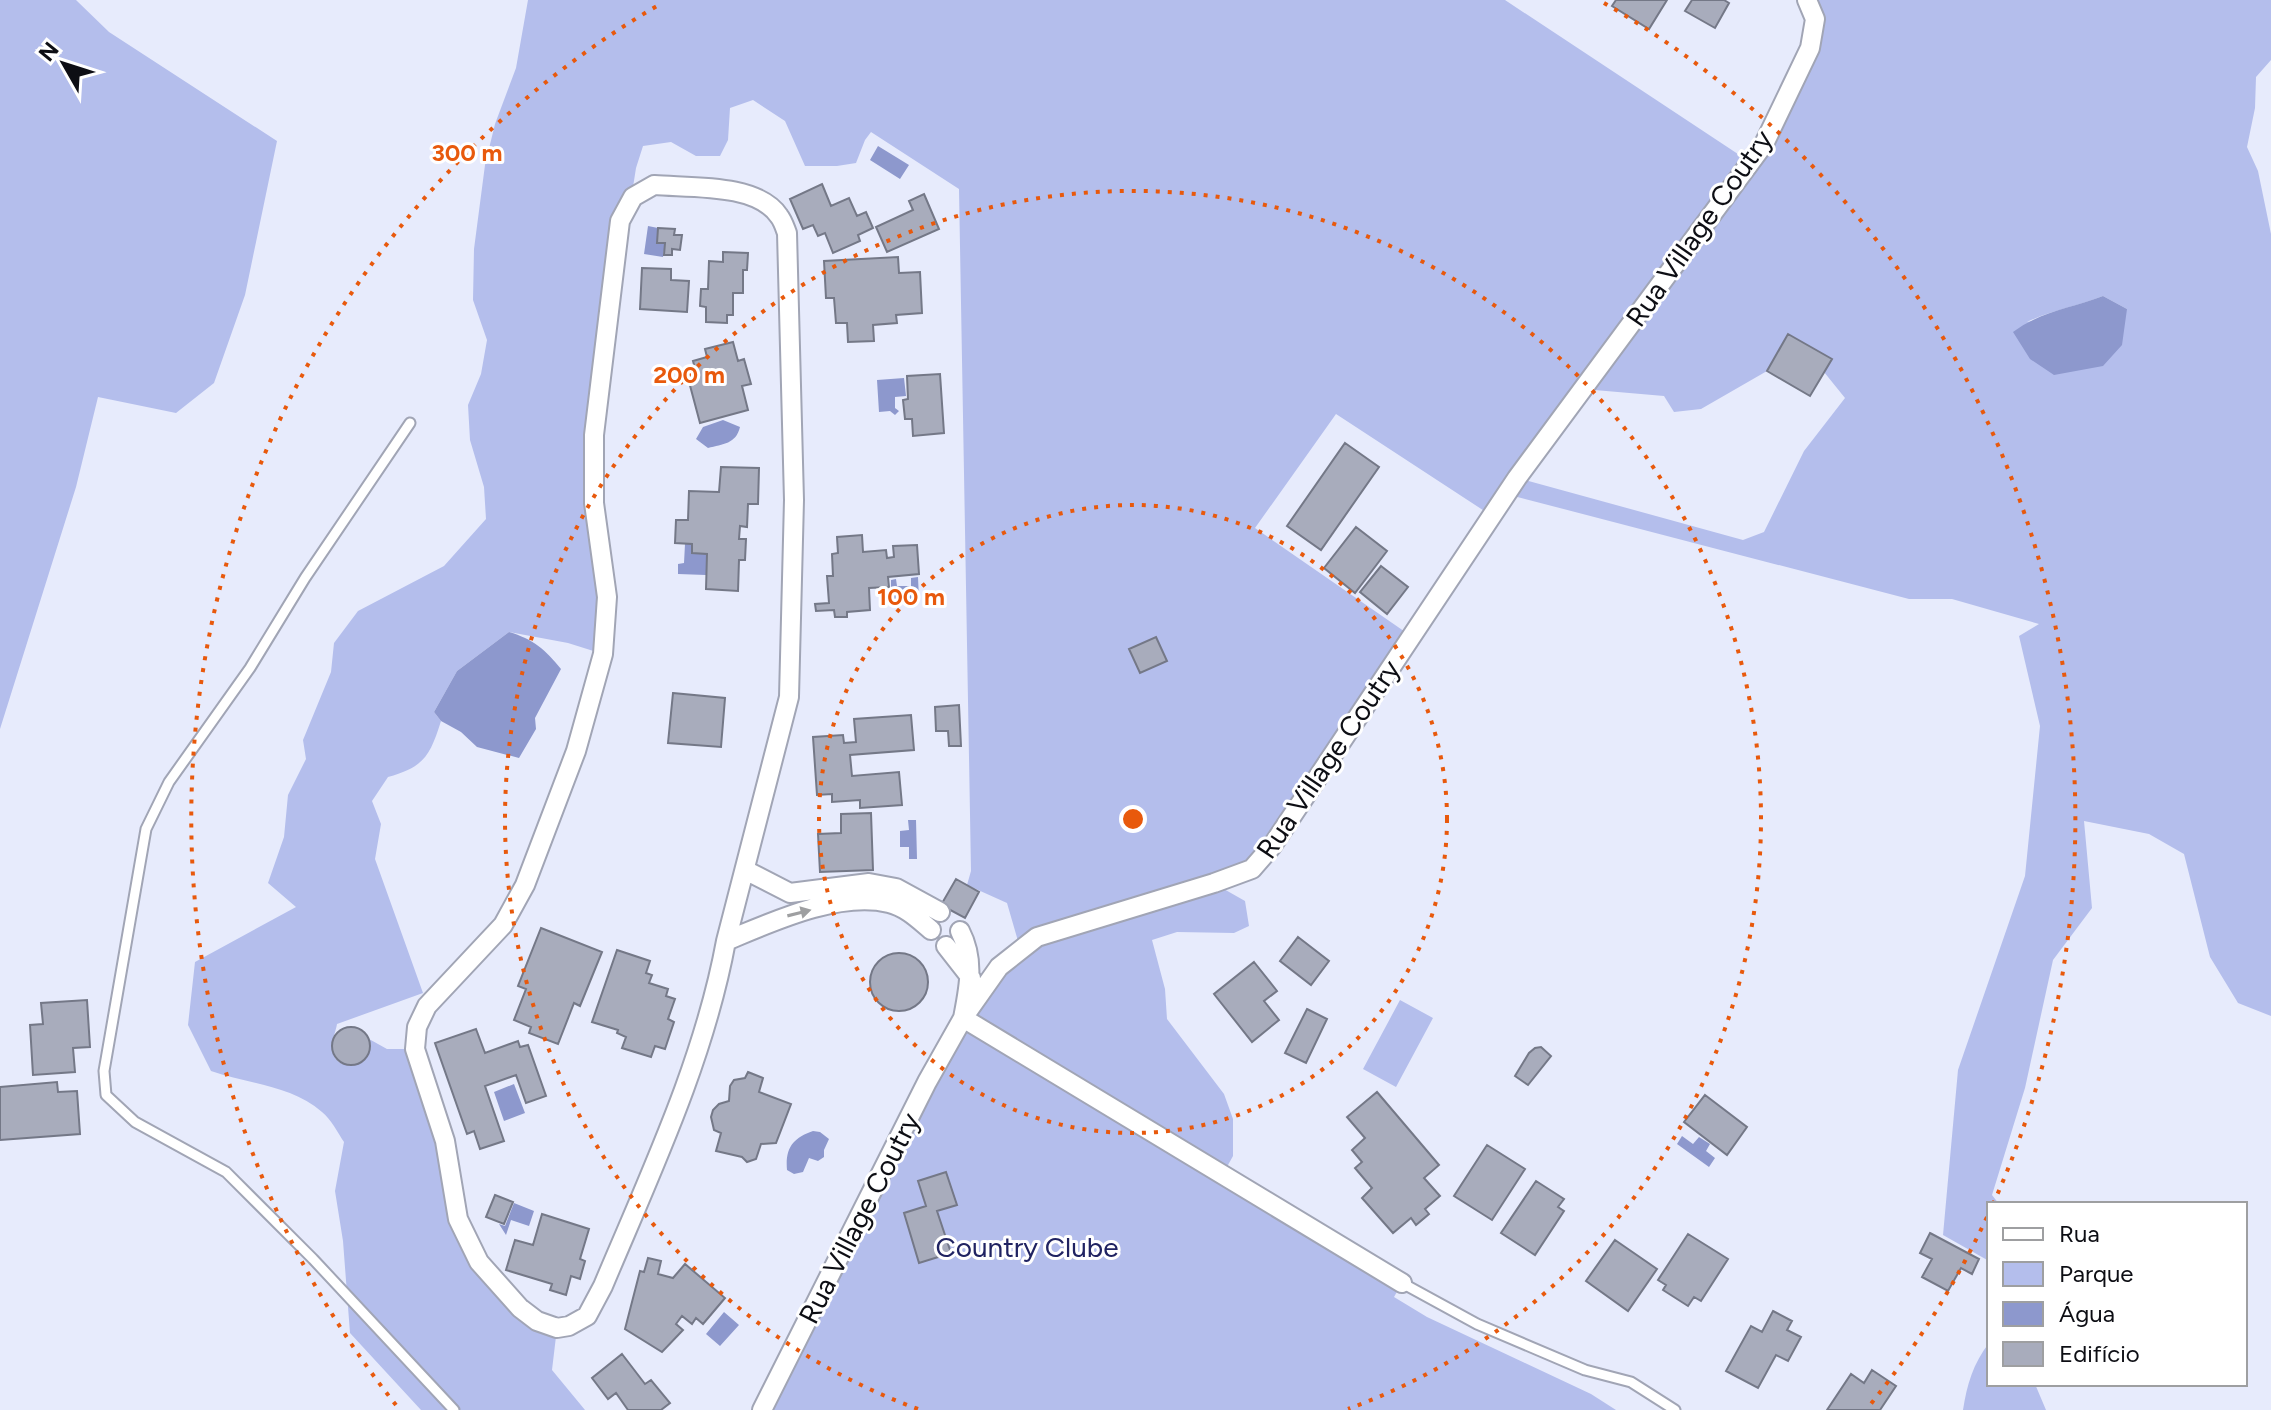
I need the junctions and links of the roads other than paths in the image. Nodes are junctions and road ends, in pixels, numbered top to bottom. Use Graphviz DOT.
graph roads {
  1 [pos="1807,0"];
  2 [pos="410,423"];
  3 [pos="745,870"];
  4 [pos="940,912"];
  5 [pos="931,930"];
  6 [pos="960,931"];
  7 [pos="726,941"];
  8 [pos="946,946"];
  9 [pos="971,978"];
  10 [pos="963,1018"];
  11 [pos="1402,1283"];
  12 [pos="454,1410"];
  13 [pos="762,1410"];
  14 [pos="1675,1410"];
  1 -- 10 [label="street, Rua Village Coutry"];
  2 -- 12 [label="lane"];
  3 -- 4 [label="street"];
  3 -- 7 [label="street"];
  3 -- 7 [label="street"];
  7 -- 5 [label="street, one-way"];
  6 -- 9 [label="street"];
  8 -- 9 [label="street"];
  9 -- 10 [label="street"];
  10 -- 11 [label="street"];
  10 -- 13 [label="street, Rua Village Coutry"];
  11 -- 14 [label="lane"];
}
